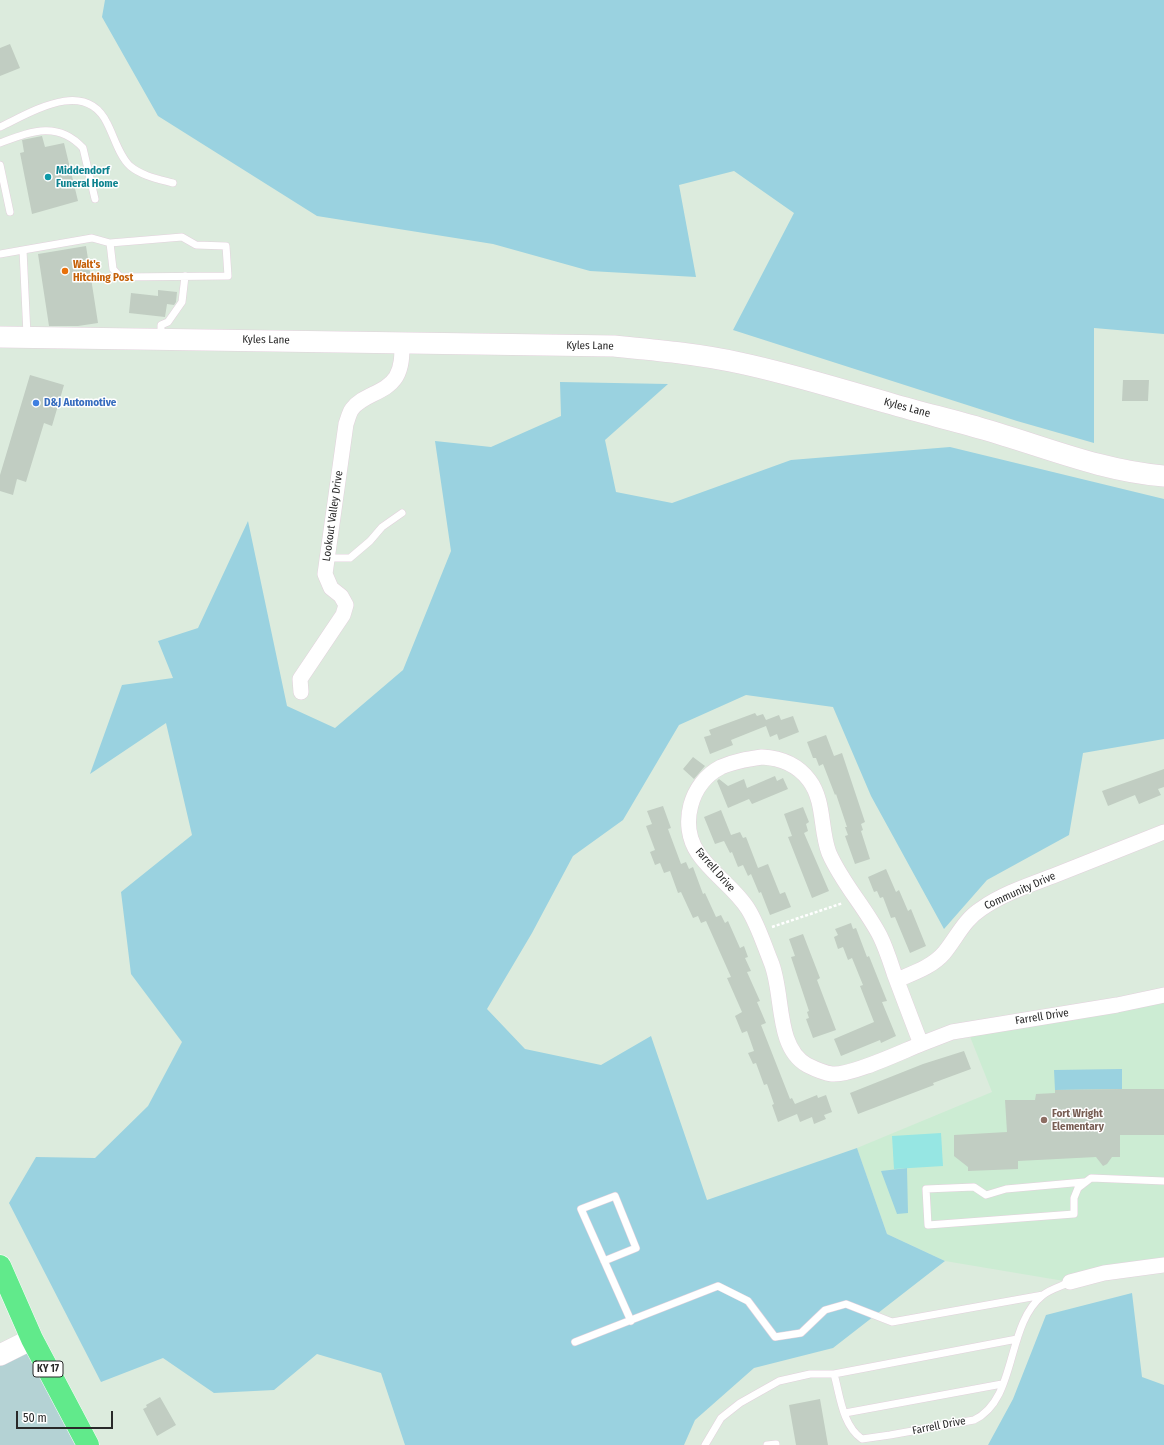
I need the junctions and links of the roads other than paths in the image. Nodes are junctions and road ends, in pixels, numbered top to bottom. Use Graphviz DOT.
graph roads {
  1 [pos="0,127"];
  2 [pos="0,143"];
  3 [pos="0,165"];
  4 [pos="173,182"];
  5 [pos="95,199"];
  6 [pos="10,212"];
  7 [pos="110,243"];
  8 [pos="24,250"];
  9 [pos="0,254"];
  10 [pos="185,276"];
  11 [pos="0,337"];
  12 [pos="27,337"];
  13 [pos="161,339"];
  14 [pos="402,344"];
  15 [pos="1164,476"];
  16 [pos="402,513"];
  17 [pos="327,558"];
  18 [pos="301,692"];
  19 [pos="1164,832"];
  20 [pos="897,980"];
  21 [pos="1164,995"];
  22 [pos="921,1044"];
  23 [pos="1164,1181"];
  24 [pos="1084,1182"];
  25 [pos="604,1261"];
  26 [pos="1164,1265"];
  27 [pos="0,1266"];
  28 [pos="1070,1282"];
  29 [pos="1043,1294"];
  30 [pos="631,1321"];
  31 [pos="32,1338"];
  32 [pos="1017,1339"];
  33 [pos="575,1342"];
  34 [pos="0,1355"];
  35 [pos="834,1374"];
  36 [pos="1002,1384"];
  37 [pos="845,1414"];
  38 [pos="776,1444"];
  39 [pos="88,1445"];
  40 [pos="705,1445"];
  41 [pos="767,1445"];
  1 -- 4 [label="lane"];
  2 -- 5 [label="lane"];
  3 -- 6 [label="lane"];
  7 -- 8 [label="lane"];
  7 -- 10 [label="lane"];
  7 -- 10 [label="lane"];
  8 -- 9 [label="lane"];
  8 -- 12 [label="lane"];
  10 -- 13 [label="lane"];
  11 -- 12 [label="main road, Kyles Lane"];
  12 -- 13 [label="main road, Kyles Lane"];
  13 -- 14 [label="main road, Kyles Lane"];
  14 -- 15 [label="main road, Kyles Lane"];
  14 -- 17 [label="street, Lookout Valley Drive"];
  16 -- 17 [label="lane"];
  17 -- 18 [label="street, Lookout Valley Drive"];
  19 -- 20 [label="street, Community Drive"];
  20 -- 22 [label="street, Farrell Drive"];
  20 -- 22 [label="street, Farrell Drive"];
  21 -- 22 [label="street, Farrell Drive"];
  23 -- 24 [label="lane"];
  24 -- 24 [label="lane"];
  25 -- 25 [label="lane"];
  25 -- 30 [label="lane"];
  26 -- 28 [label="street, Farrell Drive"];
  27 -- 31 [label="main road, KY 17"];
  28 -- 29 [label="lane, Farrell Drive"];
  29 -- 30 [label="lane"];
  29 -- 32 [label="lane, Farrell Drive"];
  30 -- 33 [label="lane"];
  31 -- 34 [label="main road"];
  31 -- 39 [label="main road, KY 17"];
  32 -- 35 [label="lane"];
  32 -- 36 [label="lane, Farrell Drive"];
  35 -- 37 [label="lane, Farrell Drive"];
  35 -- 40 [label="lane"];
  36 -- 37 [label="lane"];
  36 -- 37 [label="lane, Farrell Drive"];
  38 -- 41 [label="lane"];
}
